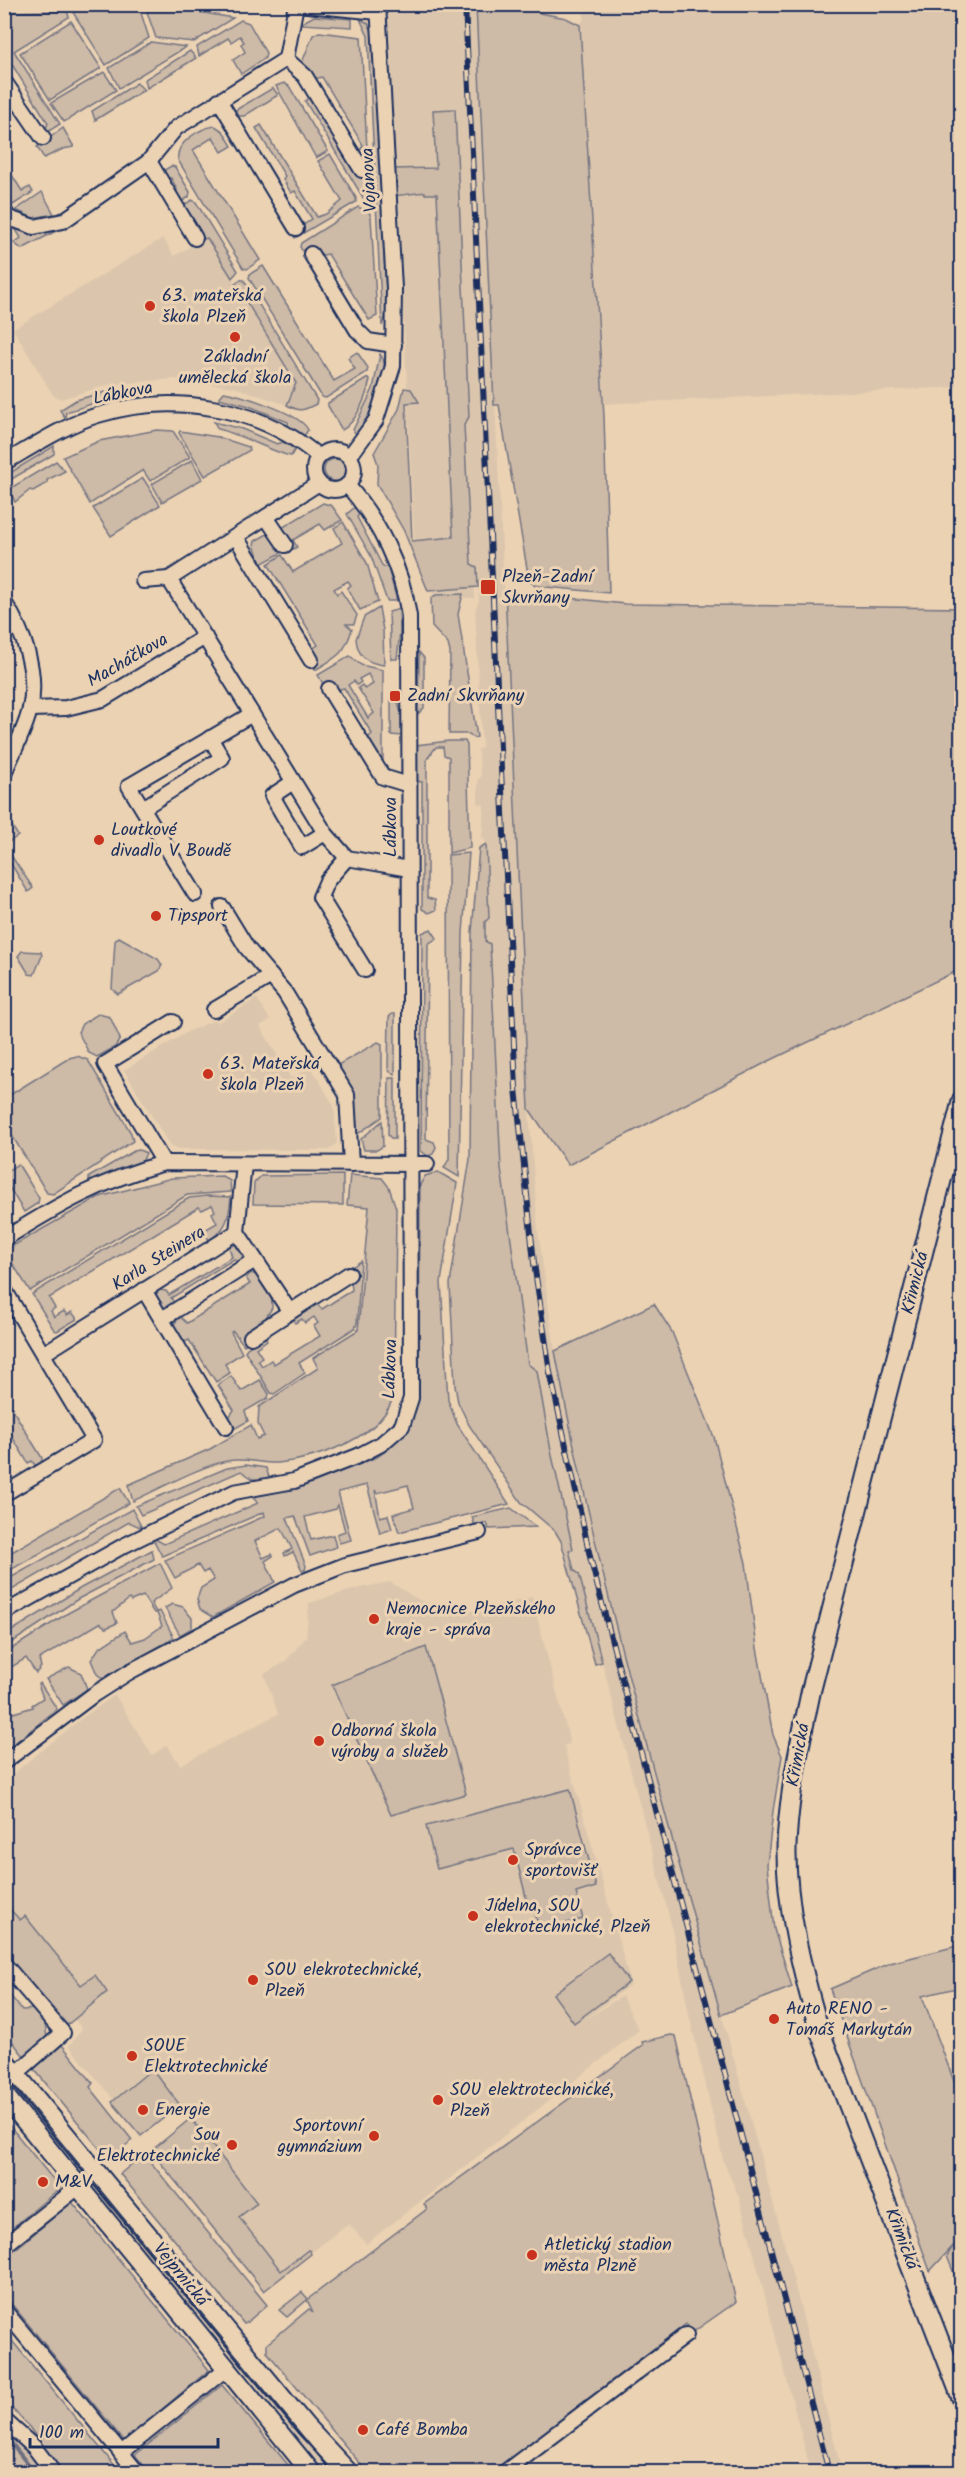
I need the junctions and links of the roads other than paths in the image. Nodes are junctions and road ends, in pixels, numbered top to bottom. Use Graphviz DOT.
graph roads {
  1 [pos="296,4"];
  2 [pos="378,8"];
  3 [pos="286,59"];
  4 [pos="4,81"];
  5 [pos="219,99"];
  6 [pos="43,138"];
  7 [pos="148,161"];
  8 [pos="362,170"];
  9 [pos="6,217"];
  10 [pos="296,228"];
  11 [pos="195,238"];
  12 [pos="311,254"];
  13 [pos="394,345"];
  14 [pos="319,457"];
  15 [pos="349,457"];
  16 [pos="4,463"];
  17 [pos="319,483"];
  18 [pos="347,485"];
  19 [pos="266,517"];
  20 [pos="236,537"];
  21 [pos="285,545"];
  22 [pos="169,579"];
  23 [pos="143,581"];
  24 [pos="4,602"];
  25 [pos="205,637"];
  26 [pos="311,660"];
  27 [pos="329,689"];
  28 [pos="30,709"];
  29 [pos="252,714"];
  30 [pos="210,738"];
  31 [pos="4,774"];
  32 [pos="293,782"];
  33 [pos="409,785"];
  34 [pos="143,808"];
  35 [pos="325,833"];
  36 [pos="347,858"];
  37 [pos="409,869"];
  38 [pos="195,894"];
  39 [pos="222,907"];
  40 [pos="365,970"];
  41 [pos="271,976"];
  42 [pos="214,1010"];
  43 [pos="173,1022"];
  44 [pos="962,1100"];
  45 [pos="164,1163"];
  46 [pos="244,1164"];
  47 [pos="351,1164"];
  48 [pos="409,1164"];
  49 [pos="427,1164"];
  50 [pos="237,1232"];
  51 [pos="4,1239"];
  52 [pos="255,1260"];
  53 [pos="349,1274"];
  54 [pos="4,1289"];
  55 [pos="144,1290"];
  56 [pos="290,1312"];
  57 [pos="162,1319"];
  58 [pos="251,1337"];
  59 [pos="43,1354"];
  60 [pos="226,1426"];
  61 [pos="4,1494"];
  62 [pos="480,1532"];
  63 [pos="4,1613"];
  64 [pos="4,1762"];
  65 [pos="4,1964"];
  66 [pos="4,2060"];
  67 [pos="10,2080"];
  68 [pos="4,2095"];
  69 [pos="96,2173"];
  70 [pos="79,2186"];
  71 [pos="4,2246"];
  72 [pos="4,2310"];
  73 [pos="686,2335"];
  74 [pos="233,2339"];
  75 [pos="222,2360"];
  76 [pos="962,2399"];
  77 [pos="4,2420"];
  78 [pos="122,2454"];
  79 [pos="53,2472"];
  80 [pos="137,2472"];
  81 [pos="312,2472"];
  82 [pos="348,2472"];
  83 [pos="506,2472"];
  1 -- 2 [label="street, Vojanova"];
  1 -- 3 [label="street, Vojanova"];
  2 -- 13 [label="street, Vojanova"];
  3 -- 5 [label="street"];
  3 -- 8 [label="street, Vojanova"];
  4 -- 6 [label="street"];
  5 -- 7 [label="street"];
  5 -- 10 [label="street"];
  7 -- 9 [label="street"];
  7 -- 11 [label="street"];
  12 -- 13 [label="street"];
  13 -- 15 [label="street, Vojanova"];
  14 -- 15 [label="street"];
  14 -- 16 [label="street, Lábkova"];
  14 -- 17 [label="street"];
  15 -- 18 [label="street"];
  17 -- 18 [label="street"];
  17 -- 19 [label="street"];
  18 -- 33 [label="street, Lábkova"];
  19 -- 20 [label="street"];
  19 -- 21 [label="street"];
  20 -- 22 [label="street"];
  20 -- 26 [label="street"];
  22 -- 23 [label="street"];
  22 -- 25 [label="street"];
  24 -- 28 [label="street"];
  25 -- 28 [label="street, Macháčkova"];
  25 -- 29 [label="street"];
  27 -- 33 [label="street, Lábkova"];
  28 -- 31 [label="street"];
  29 -- 30 [label="street"];
  29 -- 32 [label="street"];
  30 -- 34 [label="street"];
  30 -- 34 [label="street"];
  32 -- 35 [label="street"];
  32 -- 35 [label="street"];
  33 -- 37 [label="street, Lábkova"];
  34 -- 38 [label="street"];
  35 -- 36 [label="street"];
  36 -- 37 [label="street, Lábkova"];
  36 -- 40 [label="street"];
  37 -- 48 [label="street, Lábkova"];
  39 -- 41 [label="street"];
  41 -- 42 [label="street"];
  41 -- 47 [label="street"];
  43 -- 45 [label="street"];
  44 -- 76 [label="main road, Křimická"];
  45 -- 46 [label="street"];
  45 -- 51 [label="street"];
  46 -- 47 [label="street"];
  46 -- 50 [label="street"];
  47 -- 48 [label="street"];
  48 -- 49 [label="street"];
  48 -- 63 [label="street, Lábkova"];
  50 -- 52 [label="street"];
  50 -- 55 [label="street, Karla Steinera"];
  52 -- 56 [label="street"];
  52 -- 57 [label="street"];
  53 -- 56 [label="street"];
  54 -- 59 [label="street"];
  55 -- 57 [label="street"];
  55 -- 59 [label="street, Karla Steinera"];
  56 -- 58 [label="street"];
  57 -- 60 [label="street"];
  59 -- 61 [label="street"];
  62 -- 64 [label="street"];
  65 -- 67 [label="street"];
  66 -- 67 [label="main road, Vejprnická"];
  67 -- 69 [label="main road, Vejprnická"];
  68 -- 70 [label="main road, Vejprnická"];
  69 -- 70 [label="street"];
  69 -- 74 [label="main road, Vejprnická"];
  70 -- 71 [label="street"];
  70 -- 75 [label="main road, Vejprnická"];
  72 -- 78 [label="street"];
  73 -- 83 [label="street"];
  74 -- 75 [label="street"];
  74 -- 82 [label="main road, Vejprnická"];
  75 -- 78 [label="street"];
  75 -- 81 [label="main road, Vejprnická"];
  77 -- 79 [label="street"];
  78 -- 80 [label="street"];
}
